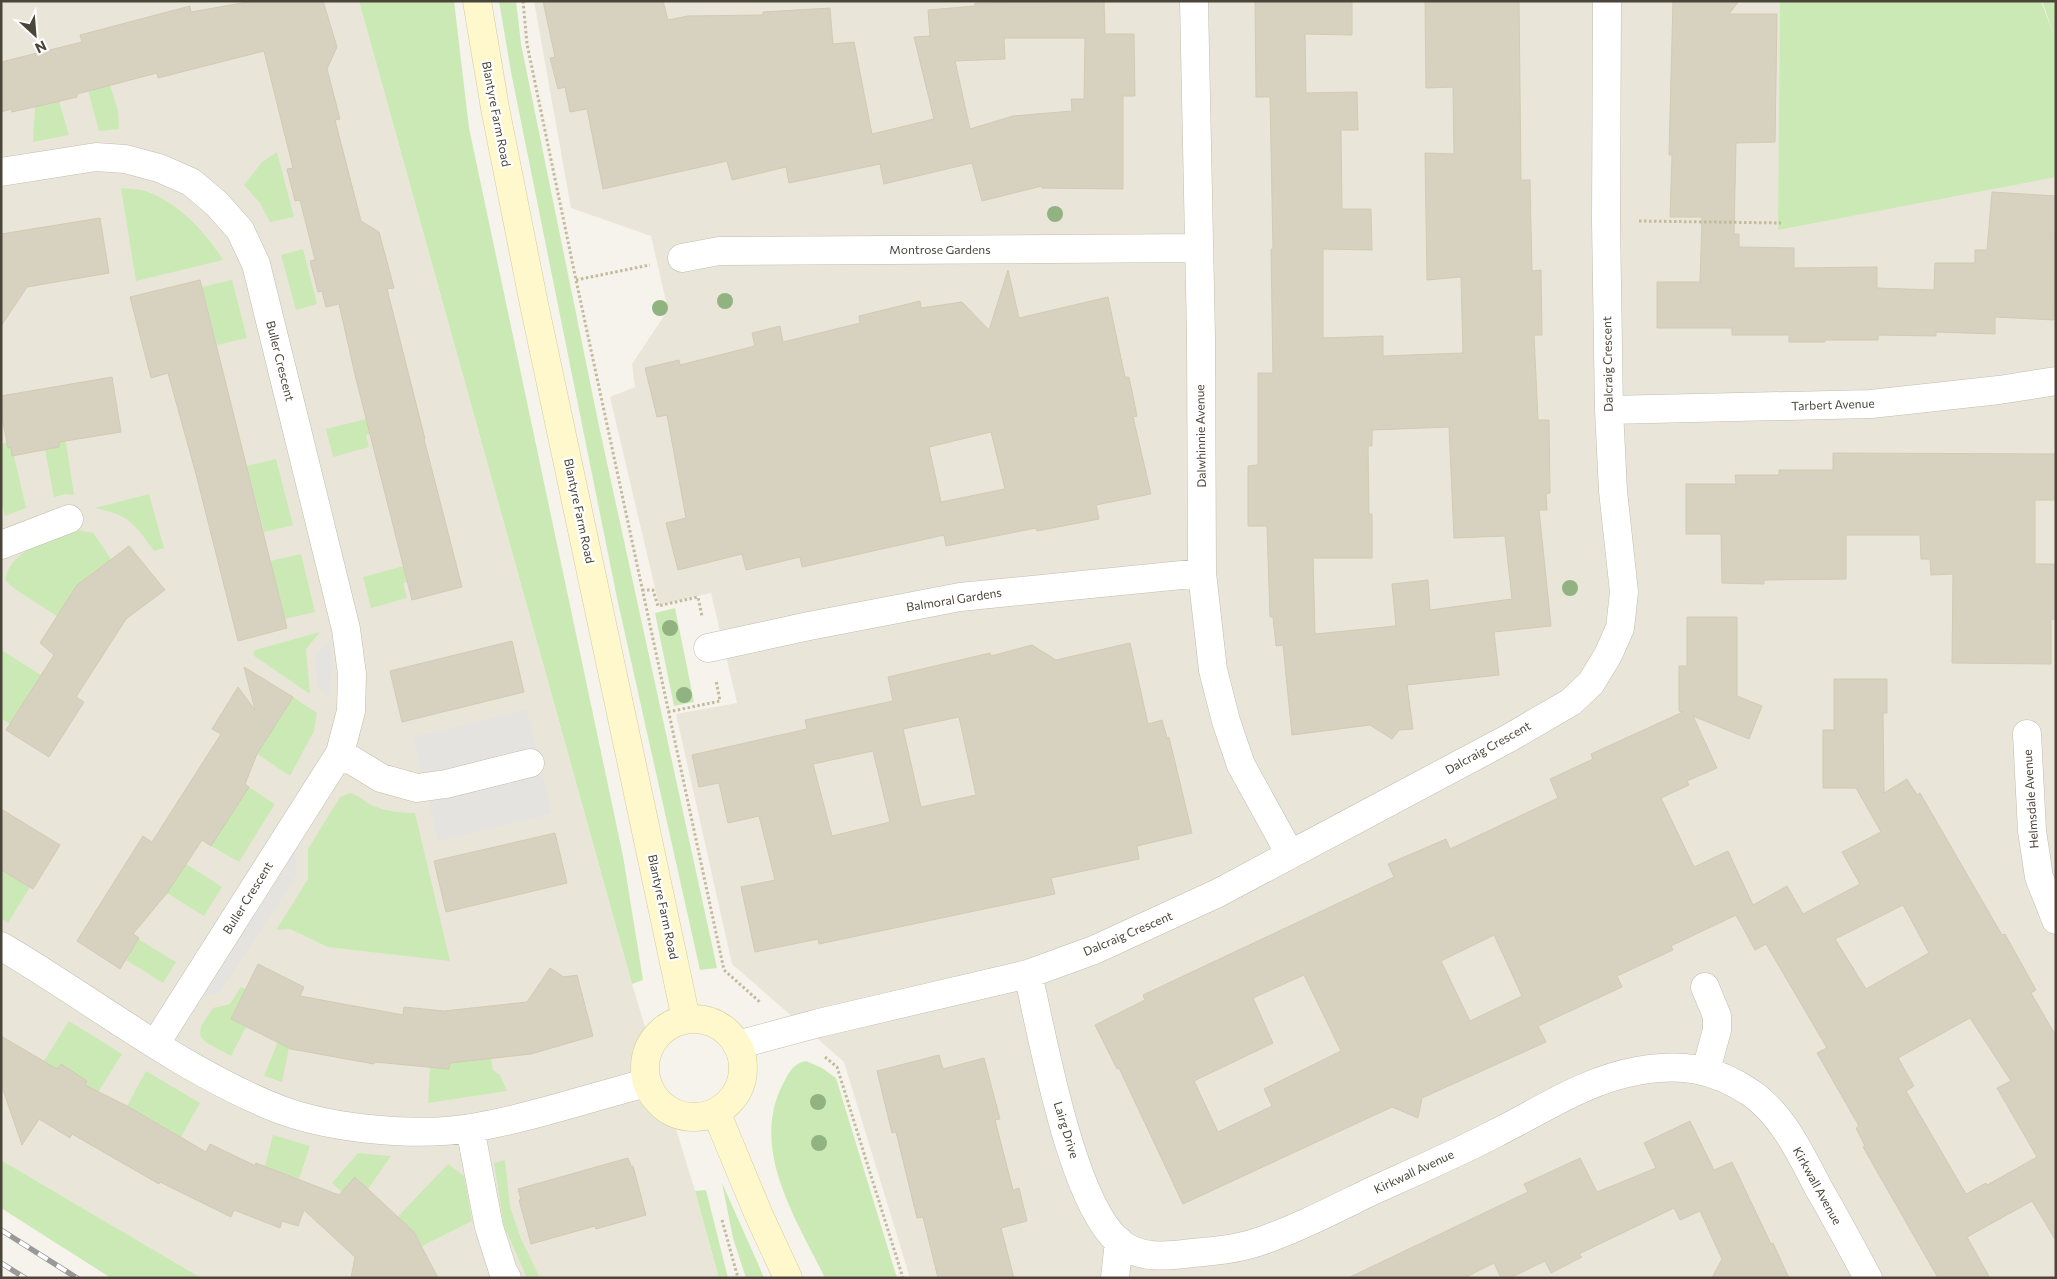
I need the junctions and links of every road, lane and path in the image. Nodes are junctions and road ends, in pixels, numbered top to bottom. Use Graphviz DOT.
graph roads {
  1 [pos="477,1"];
  2 [pos="523,1"];
  3 [pos="1194,1"];
  4 [pos="1607,1"];
  5 [pos="1,172"];
  6 [pos="1606,221"];
  7 [pos="1781,223"];
  8 [pos="1199,248"];
  9 [pos="682,258"];
  10 [pos="576,280"];
  11 [pos="2056,380"];
  12 [pos="1609,410"];
  13 [pos="69,519"];
  14 [pos="1,545"];
  15 [pos="1202,573"];
  16 [pos="642,590"];
  17 [pos="708,648"];
  18 [pos="668,712"];
  19 [pos="2027,734"];
  20 [pos="340,753"];
  21 [pos="530,763"];
  22 [pos="1290,854"];
  23 [pos="2056,920"];
  24 [pos="1,946"];
  25 [pos="1028,974"];
  26 [pos="1705,988"];
  27 [pos="686,1019"];
  28 [pos="794,1030"];
  29 [pos="156,1044"];
  30 [pos="737,1045"];
  31 [pos="1706,1070"];
  32 [pos="646,1083"];
  33 [pos="716,1112"];
  34 [pos="470,1128"];
  35 [pos="1118,1241"];
  36 [pos="507,1278"];
  37 [pos="788,1278"];
  38 [pos="903,1278"];
  39 [pos="1115,1278"];
  40 [pos="1868,1278"];
  1 -- 27 [label="main road, Blantyre Farm Road"];
  2 -- 10 [label="path"];
  3 -- 8 [label="street, Dalwhinnie Avenue"];
  4 -- 6 [label="street, Dalcraig Crescent"];
  5 -- 20 [label="street, Buller Crescent"];
  6 -- 7 [label="path"];
  6 -- 12 [label="street, Dalcraig Crescent"];
  8 -- 9 [label="street, Montrose Gardens"];
  8 -- 15 [label="street, Dalwhinnie Avenue"];
  9 -- 10 [label="path"];
  10 -- 16 [label="path"];
  11 -- 12 [label="street, Tarbert Avenue"];
  12 -- 22 [label="street, Dalcraig Crescent"];
  13 -- 14 [label="street"];
  15 -- 17 [label="street, Balmoral Gardens"];
  15 -- 22 [label="street, Dalwhinnie Avenue"];
  16 -- 17 [label="path"];
  16 -- 18 [label="path"];
  17 -- 18 [label="path"];
  18 -- 28 [label="path"];
  19 -- 23 [label="street, Helmsdale Avenue"];
  20 -- 21 [label="street"];
  20 -- 29 [label="street, Buller Crescent"];
  22 -- 25 [label="street, Dalcraig Crescent"];
  24 -- 29 [label="street"];
  25 -- 28 [label="street, Dalcraig Crescent"];
  25 -- 35 [label="street, Lairg Drive"];
  26 -- 31 [label="street"];
  27 -- 30 [label="main road"];
  27 -- 32 [label="main road"];
  28 -- 30 [label="street, Dalcraig Crescent"];
  28 -- 38 [label="path"];
  29 -- 34 [label="street"];
  30 -- 33 [label="main road"];
  31 -- 35 [label="street, Kirkwall Avenue"];
  31 -- 40 [label="street, Kirkwall Avenue"];
  32 -- 33 [label="main road"];
  32 -- 34 [label="street"];
  33 -- 37 [label="main road"];
  34 -- 36 [label="street"];
  35 -- 39 [label="street"];
}
